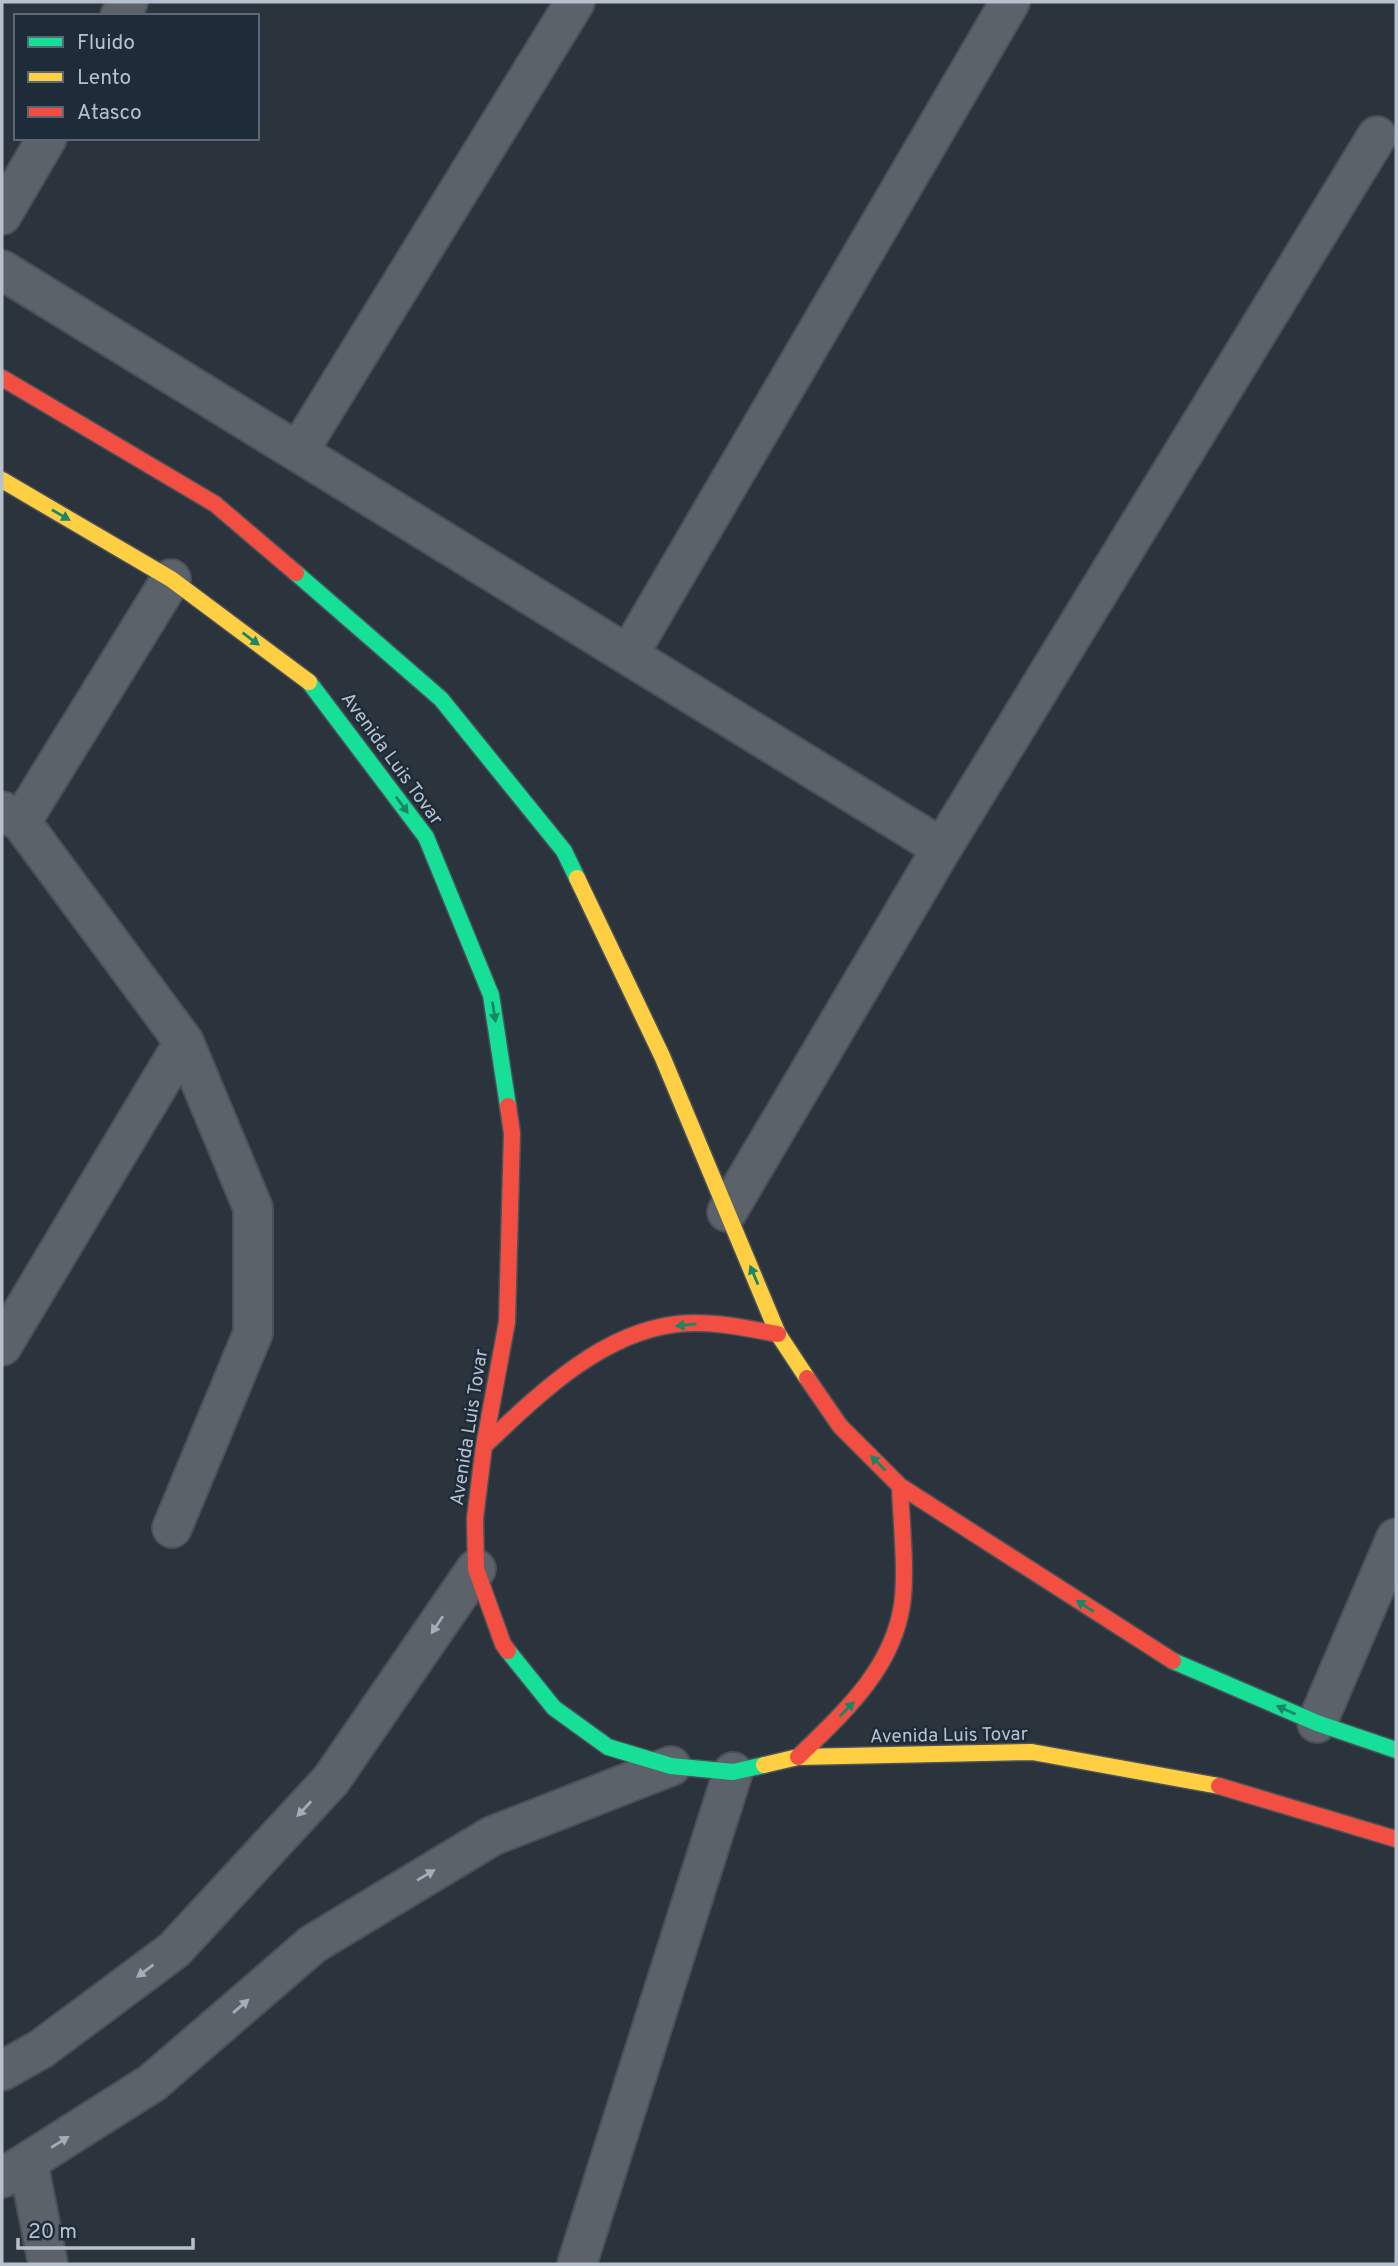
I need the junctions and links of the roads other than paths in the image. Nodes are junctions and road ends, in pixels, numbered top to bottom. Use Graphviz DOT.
graph roads {
  1 [pos="575,2"];
  2 [pos="1010,2"];
  3 [pos="1377,136"];
  4 [pos="46,140"];
  5 [pos="2,215"];
  6 [pos="2,270"];
  7 [pos="2,378"];
  8 [pos="298,452"];
  9 [pos="2,480"];
  10 [pos="171,579"];
  11 [pos="629,654"];
  12 [pos="11,817"];
  13 [pos="942,848"];
  14 [pos="184,1042"];
  15 [pos="727,1212"];
  16 [pos="778,1334"];
  17 [pos="2,1346"];
  18 [pos="484,1446"];
  19 [pos="900,1486"];
  20 [pos="172,1528"];
  21 [pos="1396,1538"];
  22 [pos="476,1569"];
  23 [pos="1317,1723"];
  24 [pos="1396,1750"];
  25 [pos="798,1757"];
  26 [pos="671,1766"];
  27 [pos="733,1772"];
  28 [pos="1396,1839"];
  29 [pos="2,2071"];
  30 [pos="15,2170"];
  31 [pos="48,2264"];
  32 [pos="577,2264"];
  1 -- 8 [label="street"];
  2 -- 11 [label="street"];
  3 -- 13 [label="street"];
  4 -- 5 [label="street"];
  6 -- 8 [label="street"];
  7 -- 15 [label="main road"];
  8 -- 11 [label="street"];
  9 -- 10 [label="main road, Avenida Luis Tovar, one-way"];
  10 -- 12 [label="street"];
  10 -- 18 [label="main road, Avenida Luis Tovar, one-way"];
  11 -- 13 [label="street"];
  12 -- 14 [label="street"];
  13 -- 15 [label="street"];
  14 -- 17 [label="street"];
  14 -- 20 [label="street"];
  16 -- 15 [label="main road, one-way"];
  16 -- 18 [label="main road, one-way"];
  19 -- 16 [label="main road, one-way"];
  18 -- 22 [label="main road, Avenida Luis Tovar"];
  23 -- 19 [label="main road, one-way"];
  25 -- 19 [label="main road, one-way"];
  21 -- 23 [label="street"];
  22 -- 26 [label="main road, Avenida Luis Tovar"];
  22 -- 29 [label="street, one-way"];
  23 -- 24 [label="main road"];
  25 -- 27 [label="main road, Avenida Luis Tovar"];
  25 -- 28 [label="main road, Avenida Luis Tovar"];
  26 -- 27 [label="main road, Avenida Luis Tovar"];
  30 -- 26 [label="street, one-way"];
  27 -- 32 [label="street"];
  30 -- 31 [label="street"];
}
